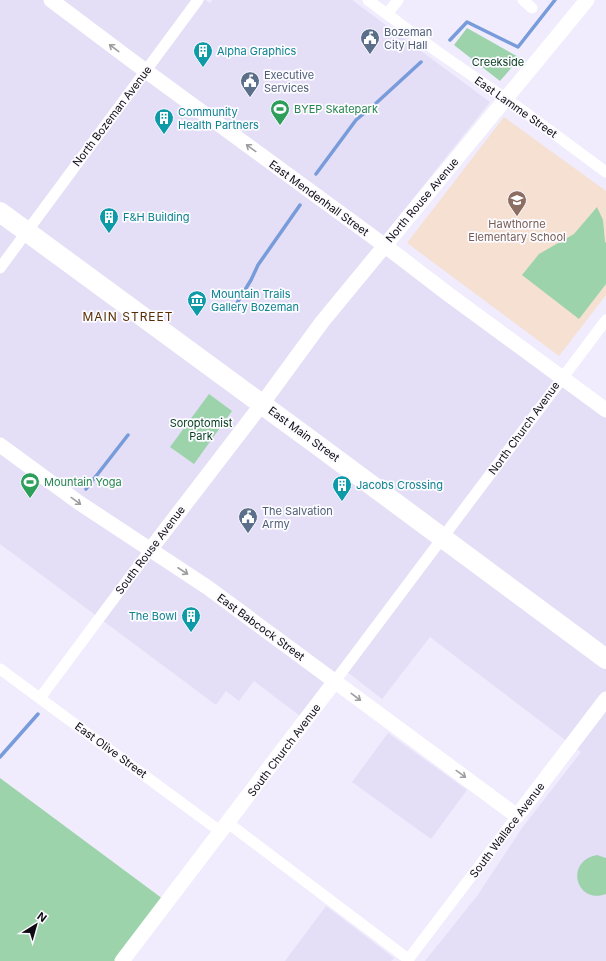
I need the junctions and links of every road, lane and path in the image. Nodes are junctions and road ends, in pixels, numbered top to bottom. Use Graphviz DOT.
graph roads {
  1 [pos="51,0"];
  2 [pos="198,0"];
  3 [pos="368,0"];
  4 [pos="398,0"];
  5 [pos="523,0"];
  6 [pos="587,0"];
  7 [pos="532,8"];
  8 [pos="387,14"];
  9 [pos="145,71"];
  10 [pos="505,99"];
  11 [pos="606,172"];
  12 [pos="0,212"];
  13 [pos="27,232"];
  14 [pos="384,245"];
  15 [pos="0,268"];
  16 [pos="606,320"];
  17 [pos="562,378"];
  18 [pos="262,404"];
  19 [pos="606,410"];
  20 [pos="0,445"];
  21 [pos="444,538"];
  22 [pos="150,550"];
  23 [pos="606,659"];
  24 [pos="0,669"];
  25 [pos="335,681"];
  26 [pos="40,698"];
  27 [pos="606,699"];
  28 [pos="517,816"];
  29 [pos="225,828"];
  30 [pos="407,960"];
  31 [pos="122,961"];
  9 -- 1 [label="street, East Mendenhall Street, one-way"];
  2 -- 9 [label="street, North Bozeman Avenue"];
  3 -- 8 [label="street, East Lamme Street"];
  4 -- 8 [label="street"];
  5 -- 7 [label="street"];
  6 -- 10 [label="street, North Rouse Avenue"];
  8 -- 10 [label="street, East Lamme Street"];
  9 -- 13 [label="street, North Bozeman Avenue"];
  14 -- 9 [label="street, East Mendenhall Street, one-way"];
  10 -- 11 [label="street, East Lamme Street"];
  10 -- 14 [label="street, North Rouse Avenue"];
  12 -- 13 [label="highway, East Main Street"];
  13 -- 15 [label="street, North Bozeman Avenue"];
  13 -- 18 [label="highway, East Main Street"];
  14 -- 17 [label="street, East Mendenhall Street"];
  14 -- 18 [label="street, North Rouse Avenue"];
  16 -- 17 [label="street, North Church Avenue"];
  17 -- 19 [label="street, East Mendenhall Street"];
  17 -- 21 [label="street, North Church Avenue"];
  18 -- 21 [label="highway, East Main Street"];
  18 -- 22 [label="street, South Rouse Avenue"];
  20 -- 22 [label="street, East Babcock Street, one-way"];
  21 -- 23 [label="highway, East Main Street"];
  21 -- 25 [label="street, South Church Avenue"];
  22 -- 25 [label="street, East Babcock Street, one-way"];
  22 -- 26 [label="street, South Rouse Avenue"];
  24 -- 26 [label="street, East Olive Street"];
  25 -- 28 [label="street, East Babcock Street, one-way"];
  25 -- 29 [label="street, South Church Avenue"];
  26 -- 29 [label="street, East Olive Street"];
  27 -- 28 [label="street, South Wallace Avenue"];
  28 -- 30 [label="street, South Wallace Avenue"];
  29 -- 30 [label="street, East Olive Street"];
  29 -- 31 [label="street, South Church Avenue"];
}
